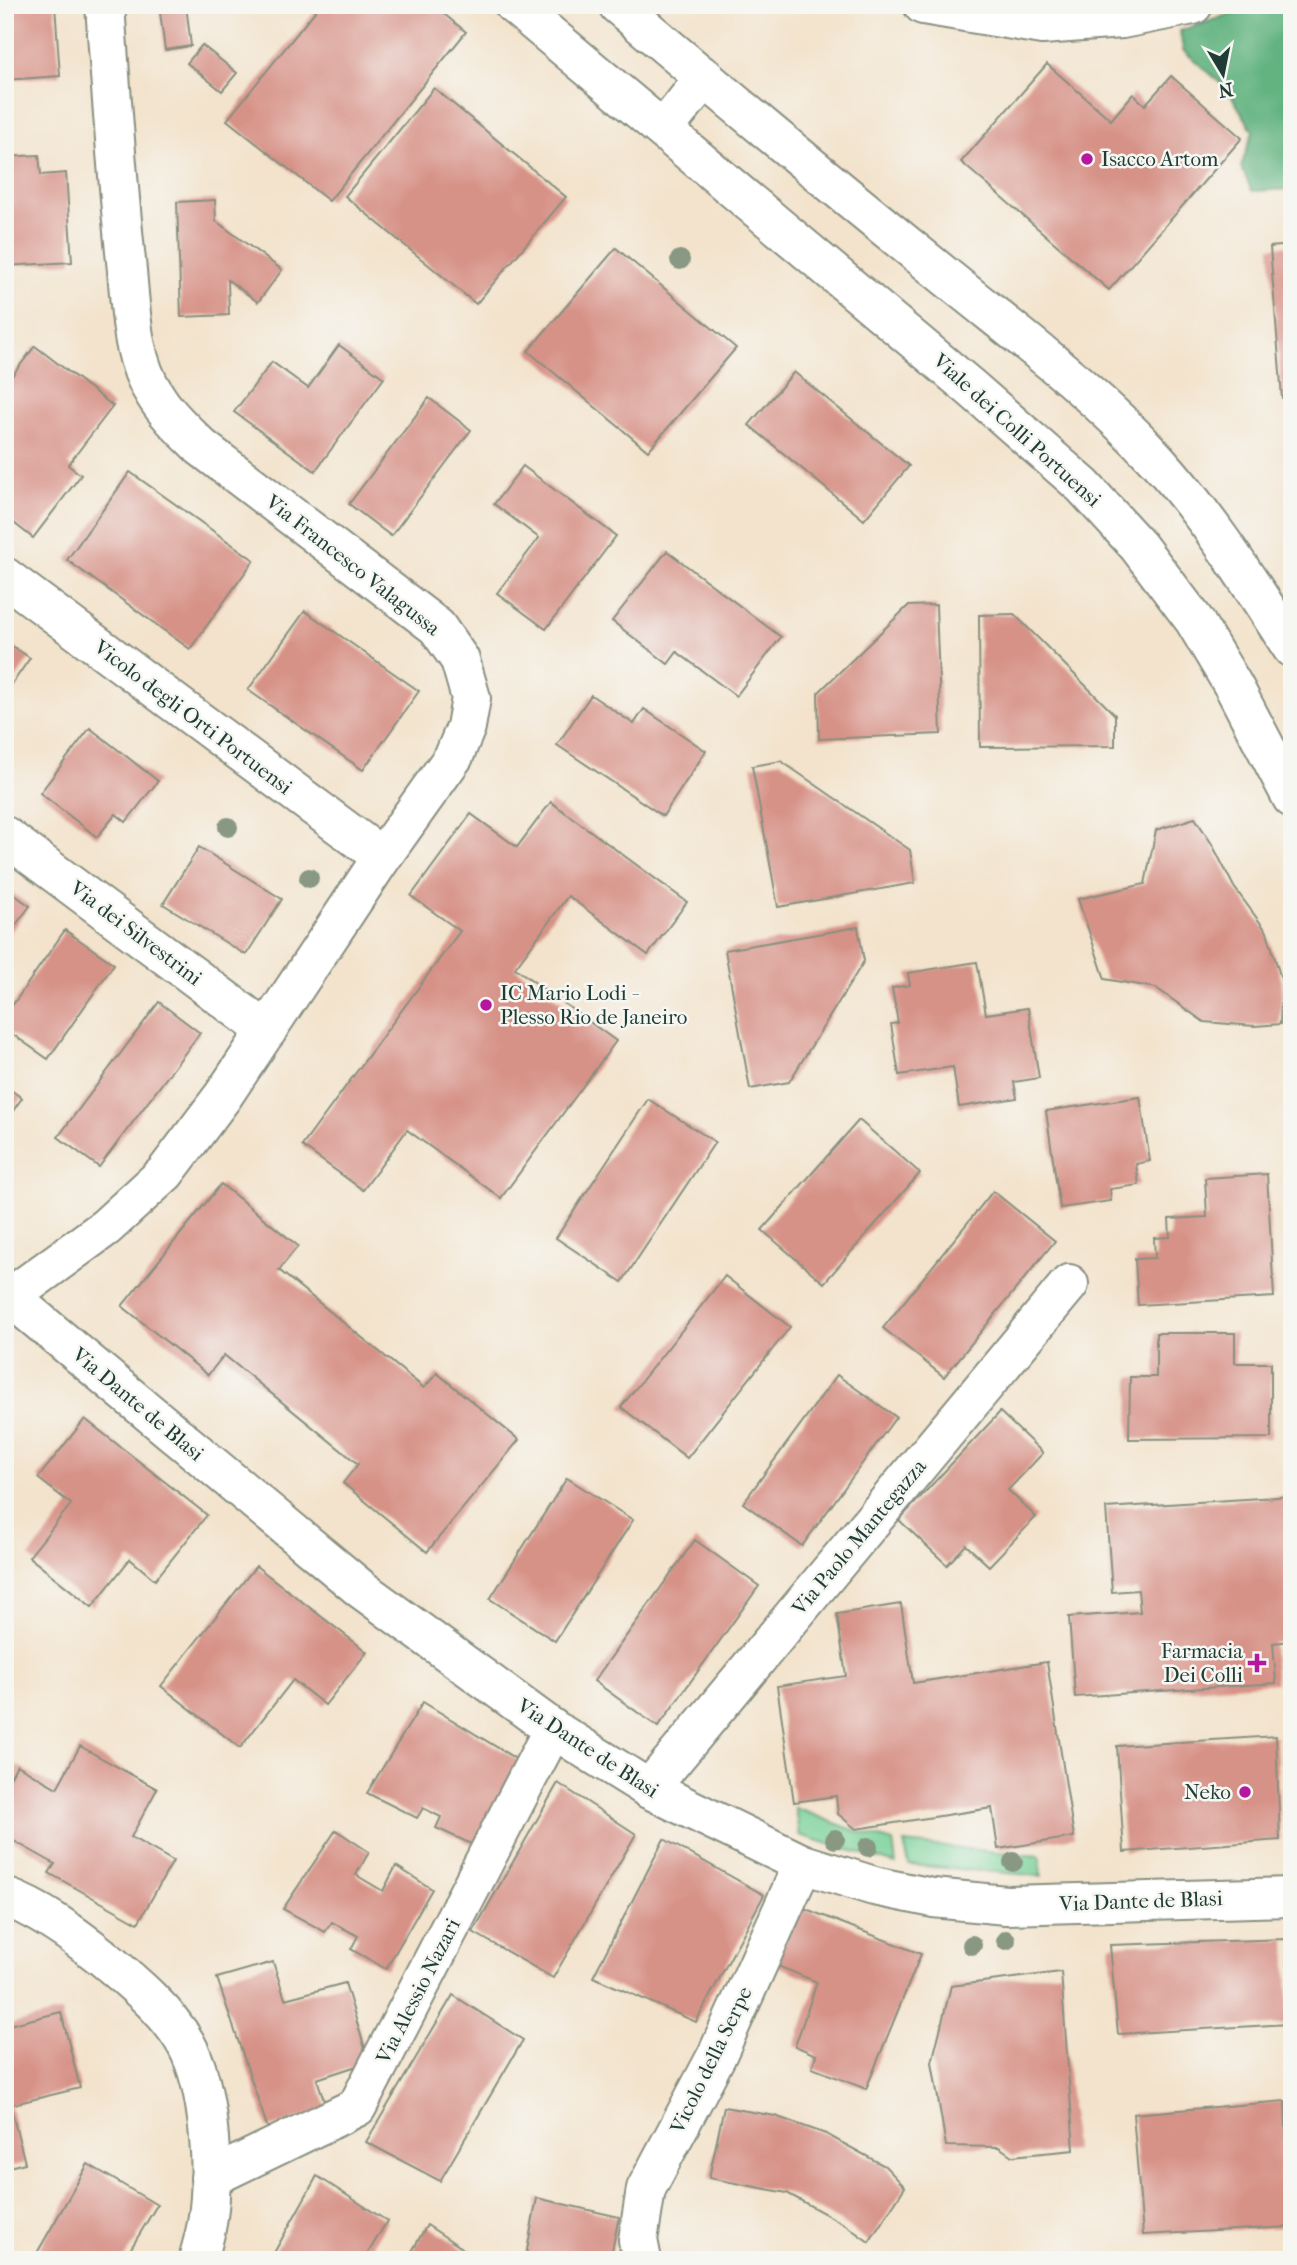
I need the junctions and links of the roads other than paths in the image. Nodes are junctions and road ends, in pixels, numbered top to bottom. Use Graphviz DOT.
graph roads {
  1 [pos="105,5"];
  2 [pos="514,5"];
  3 [pos="665,5"];
  4 [pos="923,5"];
  5 [pos="1193,5"];
  6 [pos="619,6"];
  7 [pos="705,77"];
  8 [pos="664,129"];
  9 [pos="5,577"];
  10 [pos="1292,648"];
  11 [pos="1292,798"];
  12 [pos="5,836"];
  13 [pos="382,857"];
  14 [pos="267,1031"];
  15 [pos="1069,1284"];
  16 [pos="8,1296"];
  17 [pos="552,1729"];
  18 [pos="649,1789"];
  19 [pos="803,1864"];
  20 [pos="5,1897"];
  21 [pos="1292,1897"];
  22 [pos="210,2178"];
  23 [pos="198,2260"];
  24 [pos="642,2260"];
  1 -- 13 [label="street, Via Francesco Valagussa"];
  2 -- 8 [label="street, Viale dei Colli Portuensi"];
  3 -- 6 [label="street"];
  4 -- 5 [label="street"];
  6 -- 7 [label="street"];
  7 -- 8 [label="street"];
  7 -- 10 [label="street"];
  8 -- 11 [label="street, Viale dei Colli Portuensi"];
  9 -- 13 [label="street, Vicolo degli Orti Portuensi"];
  12 -- 14 [label="street, Via dei Silvestrini"];
  13 -- 14 [label="street, Via Francesco Valagussa"];
  14 -- 16 [label="street, Via Francesco Valagussa"];
  15 -- 18 [label="street, Via Paolo Mantegazza"];
  16 -- 17 [label="street, Via Dante de Blasi"];
  17 -- 18 [label="street, Via Dante de Blasi"];
  17 -- 22 [label="street, Via Alessio Nazari"];
  18 -- 19 [label="street, Via Dante de Blasi"];
  19 -- 21 [label="street, Via Dante de Blasi"];
  19 -- 24 [label="street, Vicolo della Serpe"];
  20 -- 22 [label="street"];
  22 -- 23 [label="street"];
}
